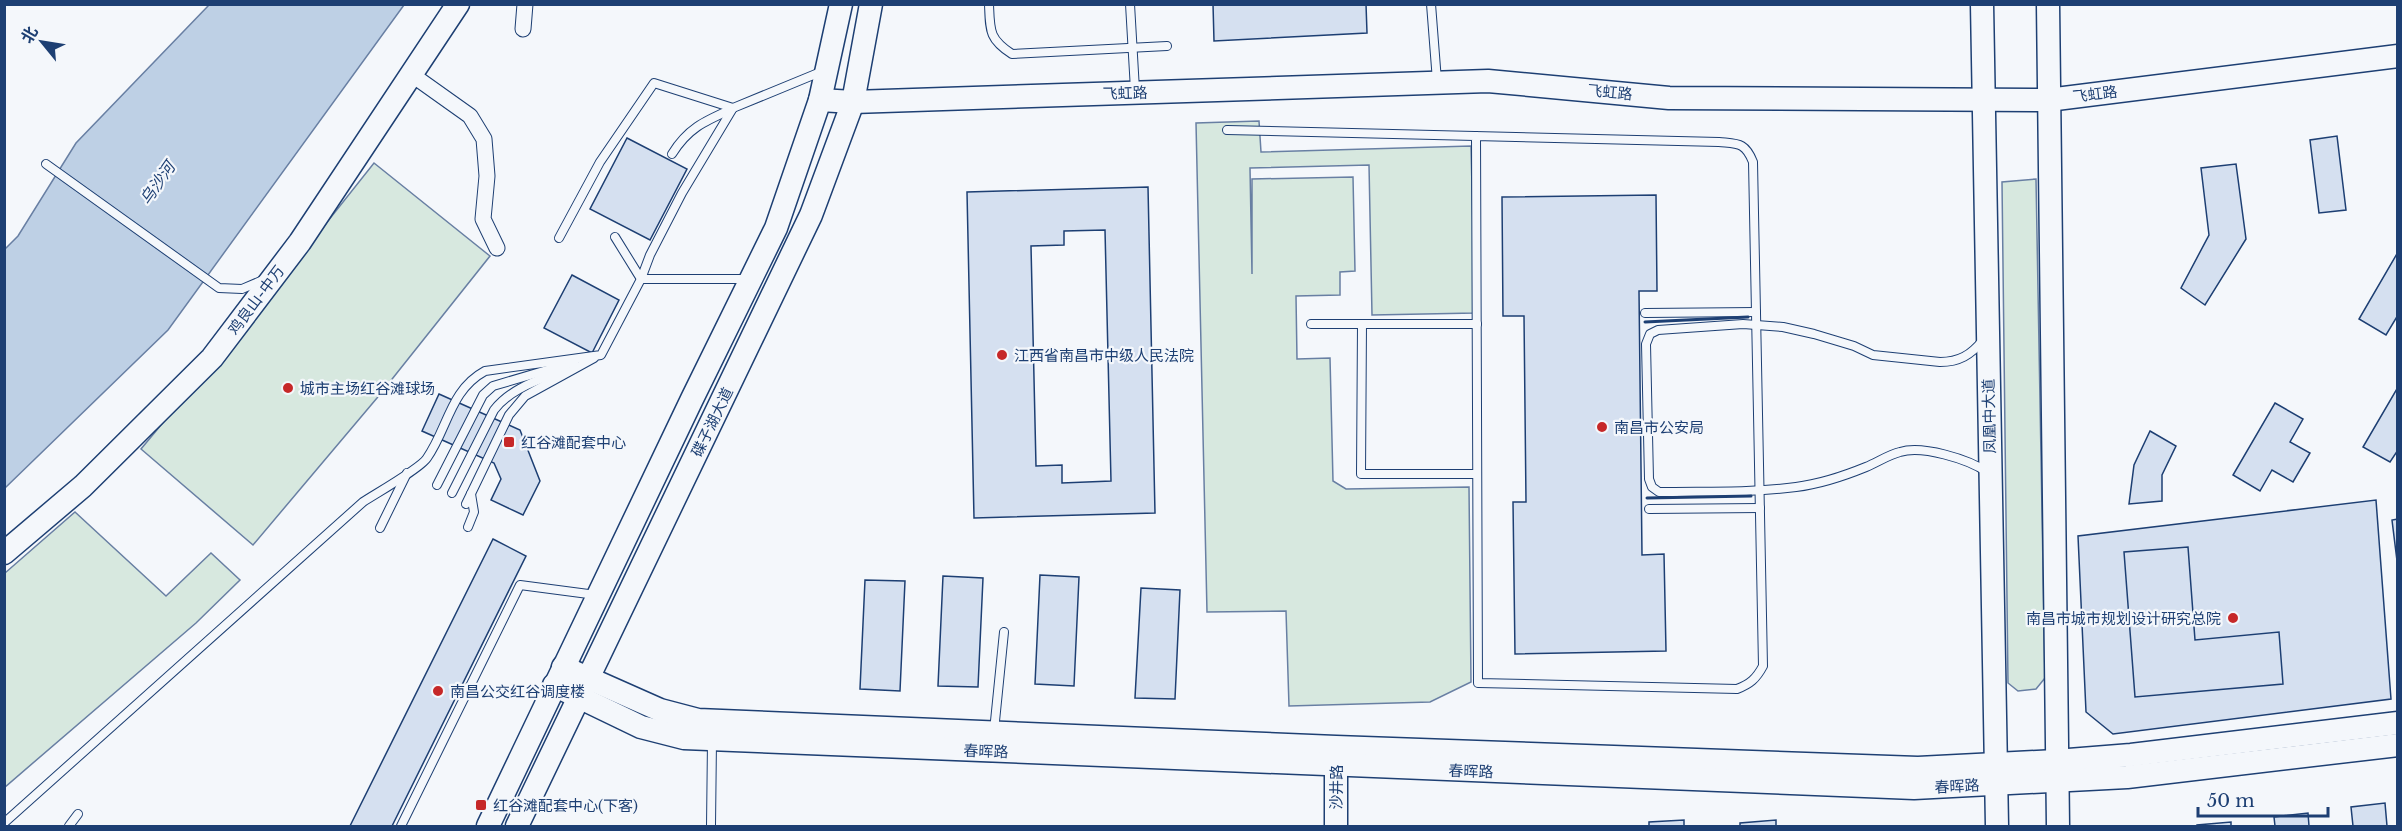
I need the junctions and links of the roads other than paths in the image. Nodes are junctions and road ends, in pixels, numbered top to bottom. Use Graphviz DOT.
graph roads {
  1 [pos="458,4"];
  2 [pos="525,4"];
  3 [pos="841,4"];
  4 [pos="871,4"];
  5 [pos="989,4"];
  6 [pos="1130,4"];
  7 [pos="1431,4"];
  8 [pos="1982,4"];
  9 [pos="2048,4"];
  10 [pos="523,29"];
  11 [pos="1167,46"];
  12 [pos="1133,48"];
  13 [pos="2397,56"];
  14 [pos="827,69"];
  15 [pos="411,74"];
  16 [pos="1437,82"];
  17 [pos="1135,93"];
  18 [pos="820,100"];
  19 [pos="2048,100"];
  20 [pos="1982,101"];
  21 [pos="853,102"];
  22 [pos="733,108"];
  23 [pos="1227,130"];
  24 [pos="1476,136"];
  25 [pos="672,154"];
  26 [pos="46,164"];
  27 [pos="615,237"];
  28 [pos="559,238"];
  29 [pos="497,248"];
  30 [pos="275,274"];
  31 [pos="641,279"];
  32 [pos="751,279"];
  33 [pos="1756,312"];
  34 [pos="1645,313"];
  35 [pos="1311,324"];
  36 [pos="1362,324"];
  37 [pos="1477,324"];
  38 [pos="1756,325"];
  39 [pos="1987,334"];
  40 [pos="601,355"];
  41 [pos="408,472"];
  42 [pos="1990,473"];
  43 [pos="1477,474"];
  44 [pos="437,485"];
  45 [pos="1760,490"];
  46 [pos="452,493"];
  47 [pos="471,494"];
  48 [pos="466,504"];
  49 [pos="1649,508"];
  50 [pos="1760,508"];
  51 [pos="468,527"];
  52 [pos="380,528"];
  53 [pos="4,553"];
  54 [pos="598,595"];
  55 [pos="1004,633"];
  56 [pos="559,676"];
  57 [pos="584,688"];
  58 [pos="2397,723"];
  59 [pos="994,733"];
  60 [pos="712,740"];
  61 [pos="2397,745"];
  62 [pos="1336,756"];
  63 [pos="2057,771"];
  64 [pos="1996,774"];
  65 [pos="78,814"];
  66 [pos="4,823"];
  67 [pos="69,826"];
  68 [pos="401,826"];
  69 [pos="488,826"];
  70 [pos="517,826"];
  71 [pos="711,826"];
  72 [pos="1336,826"];
  73 [pos="1997,826"];
  74 [pos="2058,826"];
  1 -- 15 [label="street, 鸡良山-中万"];
  2 -- 10 [label="street"];
  3 -- 14 [label="street, 碟子湖大道"];
  4 -- 21 [label="street, 碟子湖大道"];
  5 -- 12 [label="lane"];
  6 -- 12 [label="lane"];
  7 -- 16 [label="lane"];
  8 -- 20 [label="street, 凤凰中大道"];
  9 -- 19 [label="street"];
  11 -- 12 [label="lane"];
  12 -- 17 [label="lane"];
  13 -- 19 [label="street, 飞虹路"];
  14 -- 18 [label="street, 碟子湖大道"];
  14 -- 22 [label="lane"];
  15 -- 29 [label="street"];
  15 -- 30 [label="street, 鸡良山-中万"];
  16 -- 17 [label="street, 飞虹路"];
  16 -- 20 [label="street, 飞虹路"];
  17 -- 21 [label="street, 飞虹路"];
  18 -- 21 [label="street, 飞虹路"];
  18 -- 32 [label="street, 碟子湖大道"];
  19 -- 20 [label="street, 飞虹路"];
  19 -- 63 [label="street"];
  20 -- 39 [label="street, 凤凰中大道"];
  21 -- 57 [label="street, 碟子湖大道"];
  22 -- 25 [label="lane"];
  22 -- 28 [label="lane"];
  22 -- 31 [label="lane"];
  23 -- 24 [label="lane"];
  24 -- 33 [label="lane"];
  24 -- 37 [label="lane"];
  26 -- 30 [label="lane"];
  27 -- 31 [label="lane"];
  30 -- 53 [label="street, 鸡良山-中万"];
  31 -- 32 [label="lane"];
  31 -- 40 [label="lane"];
  32 -- 54 [label="street, 碟子湖大道"];
  33 -- 34 [label="lane"];
  33 -- 38 [label="lane"];
  35 -- 36 [label="lane"];
  36 -- 37 [label="lane"];
  36 -- 43 [label="lane"];
  37 -- 43 [label="lane"];
  38 -- 39 [label="lane"];
  38 -- 45 [label="lane"];
  38 -- 45 [label="lane"];
  39 -- 42 [label="street, 凤凰中大道"];
  40 -- 41 [label="lane"];
  40 -- 44 [label="lane"];
  40 -- 46 [label="lane"];
  40 -- 47 [label="lane"];
  41 -- 52 [label="lane"];
  41 -- 66 [label="lane"];
  42 -- 45 [label="lane"];
  42 -- 64 [label="street, 凤凰中大道"];
  43 -- 50 [label="lane"];
  45 -- 50 [label="lane"];
  47 -- 48 [label="lane"];
  47 -- 51 [label="lane"];
  49 -- 50 [label="lane"];
  54 -- 56 [label="street, 碟子湖大道"];
  54 -- 68 [label="lane"];
  55 -- 59 [label="lane"];
  56 -- 57 [label="street, 春晖路"];
  56 -- 69 [label="street, 碟子湖大道"];
  57 -- 59 [label="street, 春晖路"];
  57 -- 60 [label="street, 春晖路"];
  57 -- 70 [label="street, 碟子湖大道"];
  58 -- 63 [label="street, 春晖路"];
  59 -- 62 [label="street, 春晖路"];
  60 -- 62 [label="street, 春晖路"];
  60 -- 71 [label="lane"];
  61 -- 63 [label="street, 春晖路"];
  62 -- 64 [label="street, 春晖路"];
  62 -- 72 [label="street, 沙井路"];
  63 -- 64 [label="street, 春晖路"];
  63 -- 74 [label="street"];
  64 -- 73 [label="street, 凤凰中大道"];
  65 -- 67 [label="lane"];
}
